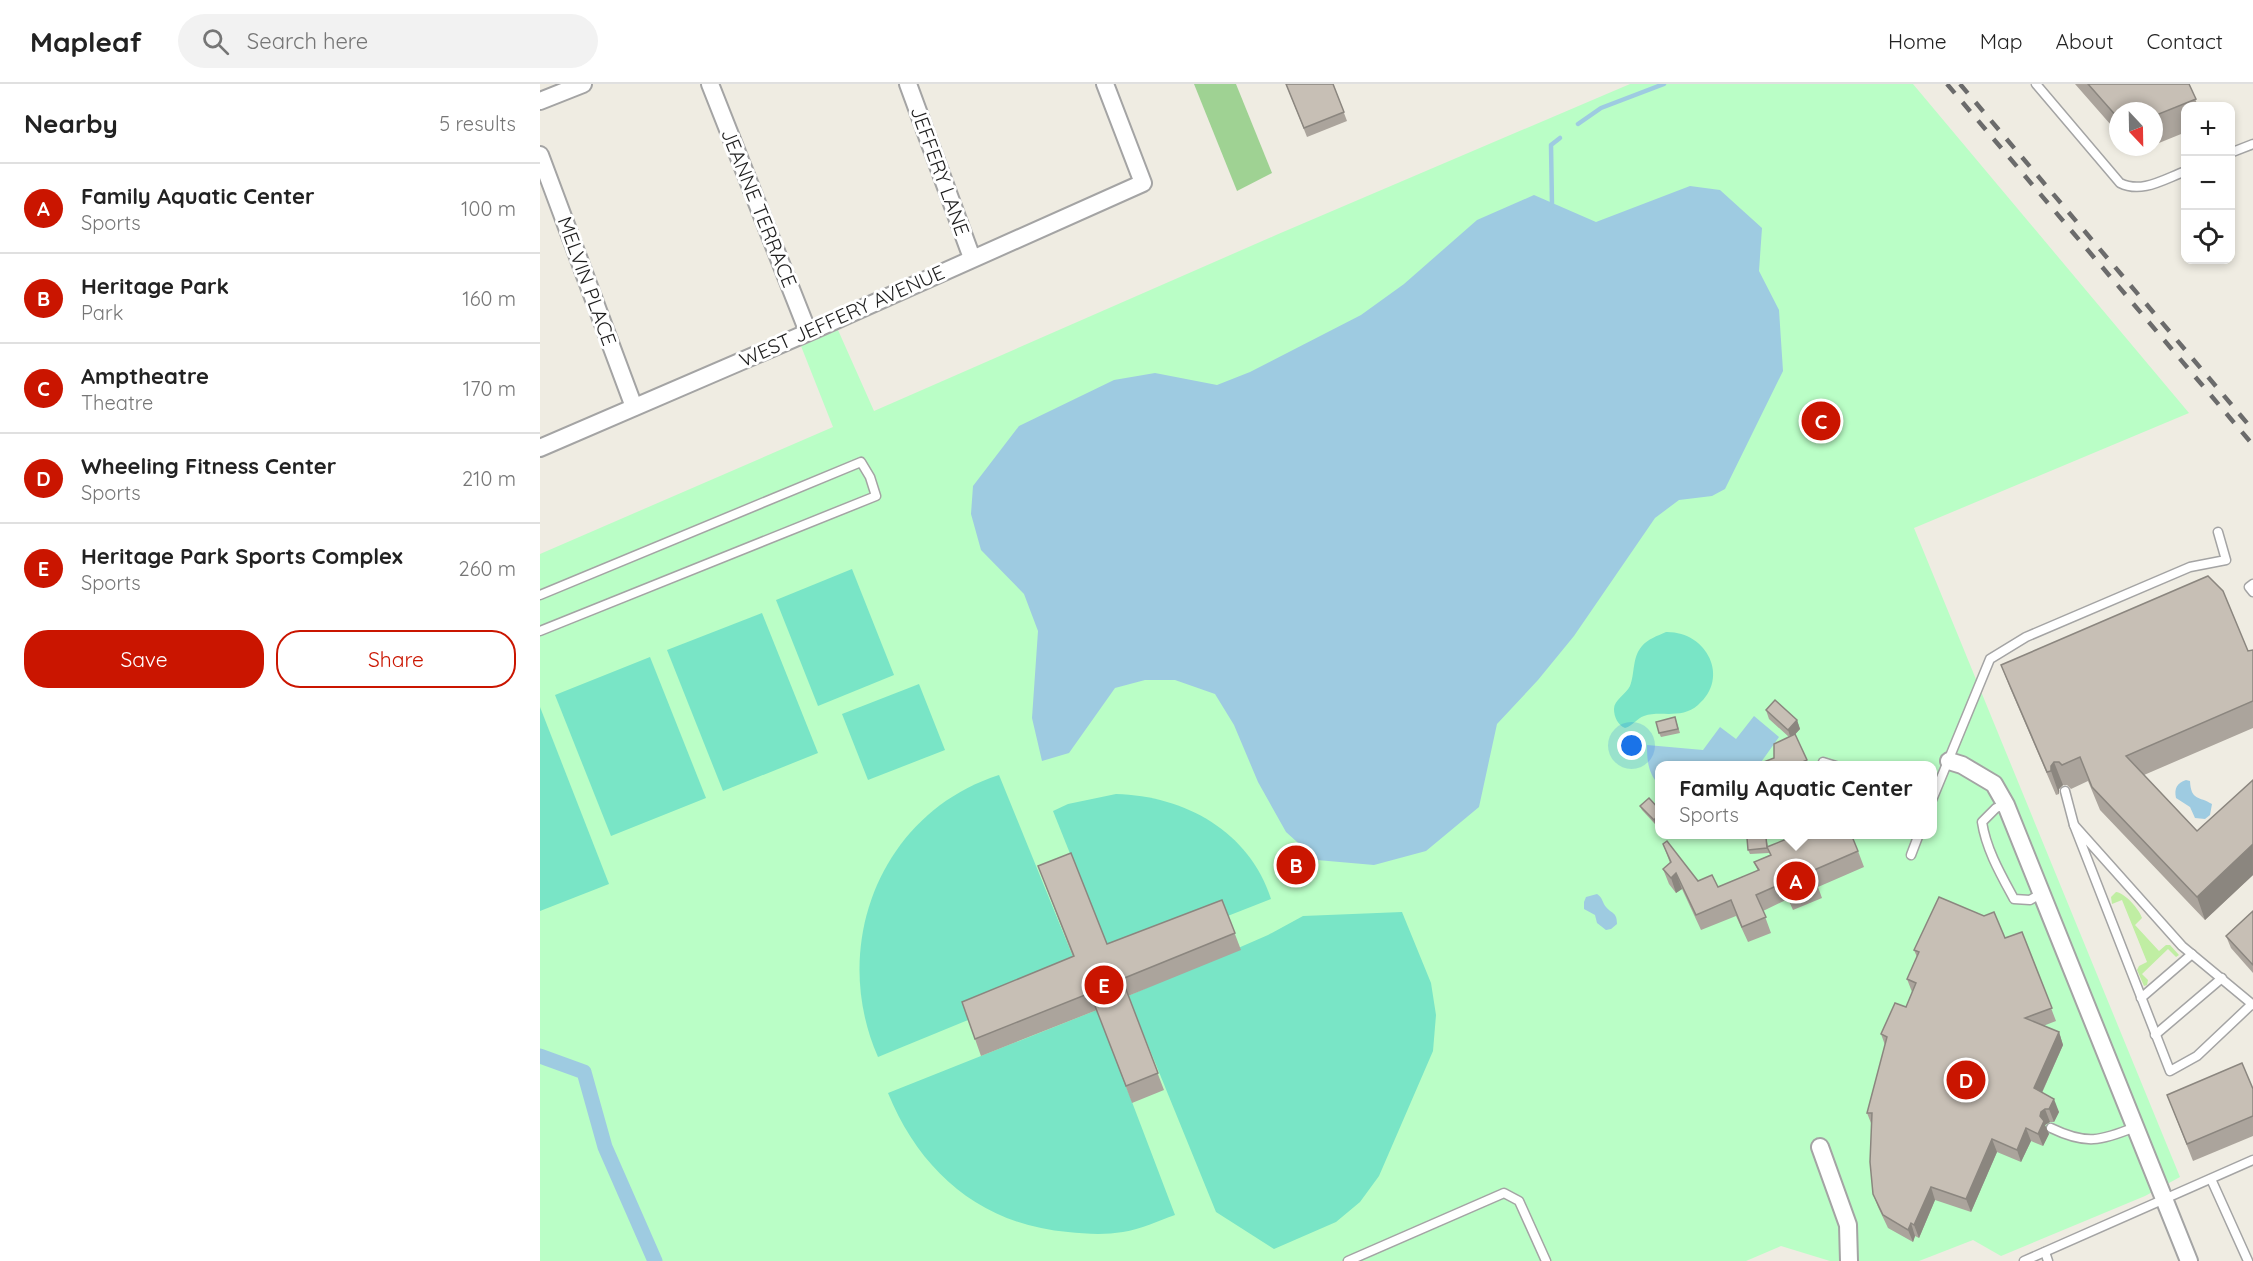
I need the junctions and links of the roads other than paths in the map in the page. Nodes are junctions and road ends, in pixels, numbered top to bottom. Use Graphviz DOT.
graph roads {
  1 [pos="584,84"];
  2 [pos="710,84"];
  3 [pos="908,84"];
  4 [pos="1105,84"];
  5 [pos="2036,84"];
  6 [pos="540,101"];
  7 [pos="2253,144"];
  8 [pos="2235,151"];
  9 [pos="540,155"];
  10 [pos="2181,173"];
  11 [pos="972,258"];
  12 [pos="808,332"];
  13 [pos="634,407"];
  14 [pos="540,448"];
  15 [pos="2218,532"];
  16 [pos="2253,584"];
  17 [pos="2253,592"];
  18 [pos="540,595"];
  19 [pos="540,630"];
  20 [pos="1949,761"];
  21 [pos="1937,790"];
  22 [pos="2066,791"];
  23 [pos="2006,805"];
  24 [pos="2074,825"];
  25 [pos="1917,839"];
  26 [pos="1911,855"];
  27 [pos="2043,893"];
  28 [pos="2192,954"];
  29 [pos="2222,978"];
  30 [pos="2141,998"];
  31 [pos="2253,1004"];
  32 [pos="2155,1035"];
  33 [pos="2135,1127"];
  34 [pos="2051,1128"];
  35 [pos="1820,1147"];
  36 [pos="2253,1160"];
  37 [pos="2211,1179"];
  38 [pos="2164,1199"];
  39 [pos="2045,1252"];
  40 [pos="1348,1261"];
  41 [pos="1546,1261"];
  42 [pos="1849,1261"];
  43 [pos="2024,1261"];
  44 [pos="2049,1261"];
  45 [pos="2189,1261"];
  46 [pos="2248,1261"];
  1 -- 6 [label="street"];
  2 -- 12 [label="street, JEANNE TERRACE"];
  3 -- 11 [label="street, JEFFERY LANE"];
  4 -- 11 [label="street, WEST JEFFERY AVENUE"];
  5 -- 10 [label="lane"];
  7 -- 8 [label="lane"];
  9 -- 13 [label="street, MELVIN PLACE"];
  11 -- 12 [label="street, WEST JEFFERY AVENUE"];
  12 -- 13 [label="street, WEST JEFFERY AVENUE"];
  13 -- 14 [label="street, WEST JEFFERY AVENUE"];
  15 -- 20 [label="lane"];
  16 -- 17 [label="lane"];
  18 -- 19 [label="lane"];
  20 -- 21 [label="lane"];
  20 -- 23 [label="street"];
  22 -- 24 [label="lane"];
  23 -- 27 [label="street"];
  23 -- 27 [label="lane"];
  24 -- 28 [label="lane"];
  24 -- 30 [label="lane"];
  25 -- 26 [label="lane"];
  27 -- 33 [label="street"];
  28 -- 29 [label="lane"];
  28 -- 30 [label="lane"];
  29 -- 31 [label="lane"];
  29 -- 32 [label="lane"];
  30 -- 32 [label="lane"];
  31 -- 32 [label="lane"];
  33 -- 34 [label="lane"];
  33 -- 38 [label="street"];
  35 -- 42 [label="street"];
  36 -- 37 [label="lane"];
  37 -- 38 [label="lane"];
  37 -- 46 [label="lane"];
  38 -- 39 [label="lane"];
  38 -- 45 [label="street"];
  39 -- 43 [label="lane"];
  39 -- 44 [label="lane"];
  40 -- 41 [label="lane"];
}
